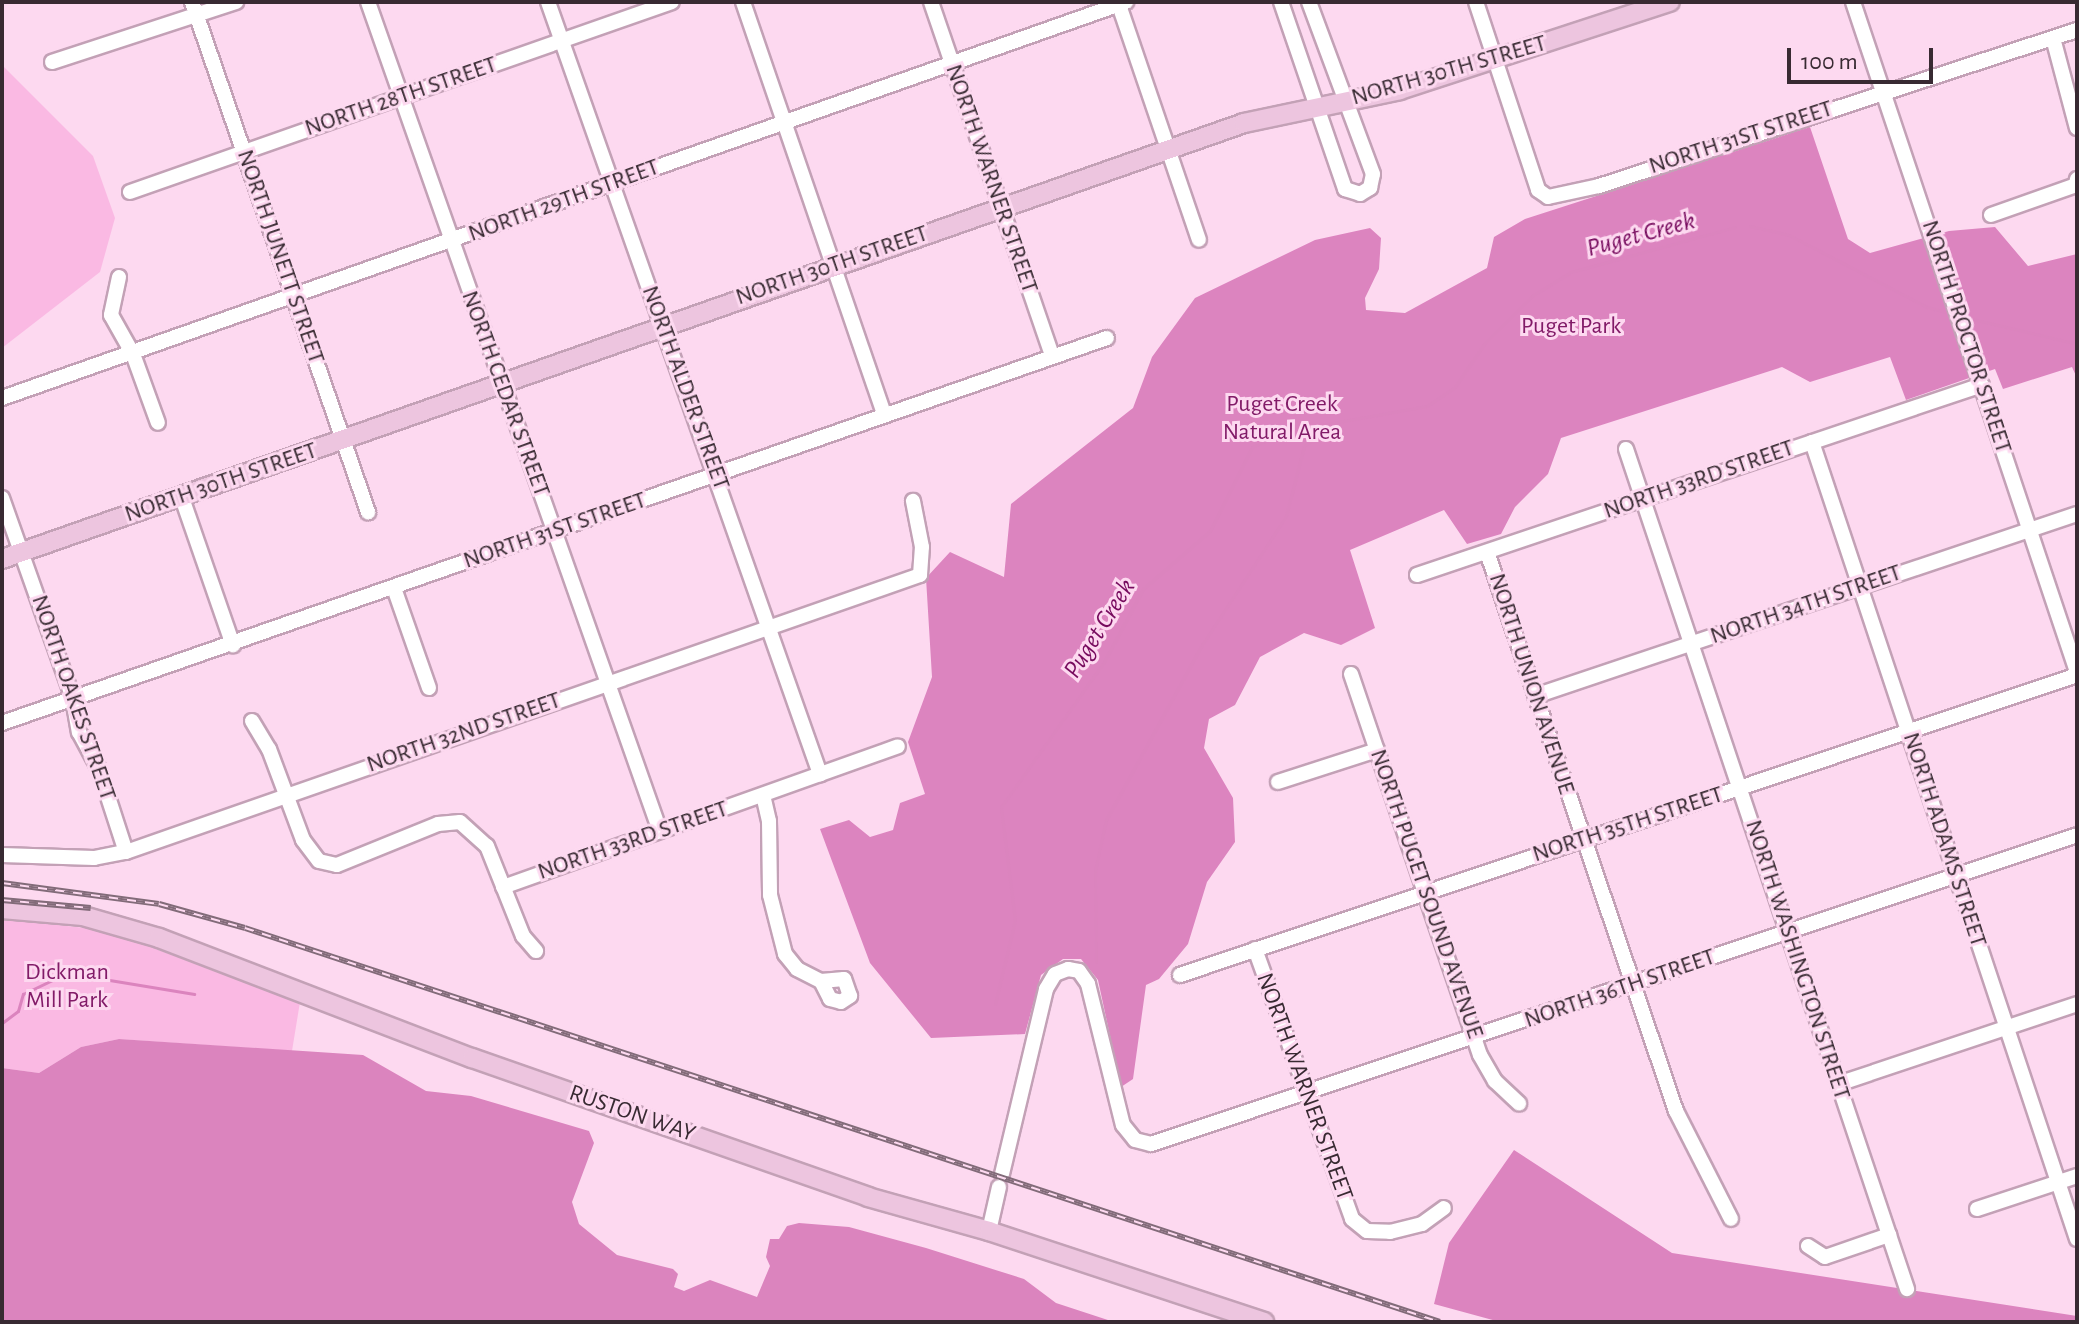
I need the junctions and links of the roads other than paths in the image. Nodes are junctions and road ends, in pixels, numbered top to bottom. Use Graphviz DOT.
graph roads {
  1 [pos="236,2"];
  2 [pos="368,2"];
  3 [pos="548,2"];
  4 [pos="672,2"];
  5 [pos="743,2"];
  6 [pos="931,2"];
  7 [pos="1281,2"];
  8 [pos="1309,2"];
  9 [pos="1476,2"];
  10 [pos="1670,2"];
  11 [pos="1853,2"];
  12 [pos="1121,3"];
  13 [pos="195,9"];
  14 [pos="2077,30"];
  15 [pos="2053,38"];
  16 [pos="562,40"];
  17 [pos="1495,60"];
  18 [pos="52,62"];
  19 [pos="952,64"];
  20 [pos="1883,93"];
  21 [pos="402,96"];
  22 [pos="1346,101"];
  23 [pos="1316,106"];
  24 [pos="785,124"];
  25 [pos="2077,128"];
  26 [pos="1168,149"];
  27 [pos="244,152"];
  28 [pos="613,182"];
  29 [pos="2076,182"];
  30 [pos="130,192"];
  31 [pos="1001,207"];
  32 [pos="1991,215"];
  33 [pos="1199,240"];
  34 [pos="450,241"];
  35 [pos="833,266"];
  36 [pos="119,277"];
  37 [pos="294,296"];
  38 [pos="662,326"];
  39 [pos="1107,338"];
  40 [pos="133,354"];
  41 [pos="1052,355"];
  42 [pos="1980,379"];
  43 [pos="501,384"];
  44 [pos="2,398"];
  45 [pos="884,414"];
  46 [pos="158,423"];
  47 [pos="343,440"];
  48 [pos="1812,442"];
  49 [pos="1626,449"];
  50 [pos="716,474"];
  51 [pos="2,498"];
  52 [pos="182,498"];
  53 [pos="1643,499"];
  54 [pos="913,501"];
  55 [pos="368,512"];
  56 [pos="2077,514"];
  57 [pos="2029,530"];
  58 [pos="554,531"];
  59 [pos="21,552"];
  60 [pos="1487,552"];
  61 [pos="2,559"];
  62 [pos="1417,575"];
  63 [pos="1860,586"];
  64 [pos="394,588"];
  65 [pos="769,625"];
  66 [pos="1691,643"];
  67 [pos="233,645"];
  68 [pos="1351,674"];
  69 [pos="2077,674"];
  70 [pos="608,683"];
  71 [pos="429,688"];
  72 [pos="1535,696"];
  73 [pos="73,699"];
  74 [pos="252,721"];
  75 [pos="2,723"];
  76 [pos="1908,732"];
  77 [pos="898,746"];
  78 [pos="1377,750"];
  79 [pos="820,774"];
  80 [pos="1278,782"];
  81 [pos="1740,788"];
  82 [pos="763,795"];
  83 [pos="287,796"];
  84 [pos="660,831"];
  85 [pos="2077,835"];
  86 [pos="1582,841"];
  87 [pos="126,852"];
  88 [pos="2,855"];
  89 [pos="1957,877"];
  90 [pos="503,887"];
  91 [pos="1423,894"];
  92 [pos="2,909"];
  93 [pos="1787,931"];
  94 [pos="1255,949"];
  95 [pos="536,951"];
  96 [pos="1180,975"];
  97 [pos="821,981"];
  98 [pos="1633,984"];
  99 [pos="2077,1004"];
  100 [pos="2007,1028"];
  101 [pos="1474,1038"];
  102 [pos="1838,1084"];
  103 [pos="1304,1094"];
  104 [pos="1519,1103"];
  105 [pos="2077,1176"];
  106 [pos="2058,1182"];
  107 [pos="1444,1208"];
  108 [pos="1977,1209"];
  109 [pos="1731,1219"];
  110 [pos="989,1231"];
  111 [pos="1889,1235"];
  112 [pos="2077,1239"];
  113 [pos="1808,1246"];
  114 [pos="1907,1289"];
  115 [pos="1264,1322"];
  1 -- 13 [label="street"];
  2 -- 21 [label="street, NORTH CEDAR STREET"];
  3 -- 16 [label="street, NORTH ALDER STREET"];
  4 -- 16 [label="street, NORTH 28TH STREET"];
  5 -- 24 [label="street"];
  6 -- 19 [label="street, NORTH WARNER STREET"];
  7 -- 23 [label="street"];
  8 -- 22 [label="street"];
  9 -- 17 [label="street"];
  10 -- 17 [label="main road, NORTH 30TH STREET"];
  11 -- 20 [label="street, NORTH PROCTOR STREET"];
  12 -- 19 [label="street, NORTH 29TH STREET"];
  12 -- 26 [label="street"];
  13 -- 18 [label="street"];
  13 -- 27 [label="street, NORTH JUNETT STREET"];
  14 -- 15 [label="street, NORTH 31ST STREET"];
  15 -- 20 [label="street, NORTH 31ST STREET"];
  15 -- 25 [label="street"];
  16 -- 21 [label="street, NORTH 28TH STREET"];
  16 -- 28 [label="street, NORTH ALDER STREET"];
  17 -- 20 [label="street, NORTH 31ST STREET"];
  17 -- 22 [label="main road, NORTH 30TH STREET"];
  19 -- 24 [label="street, NORTH 29TH STREET"];
  19 -- 31 [label="street, NORTH WARNER STREET"];
  20 -- 42 [label="street, NORTH PROCTOR STREET"];
  21 -- 27 [label="street, NORTH 28TH STREET"];
  21 -- 34 [label="street, NORTH CEDAR STREET"];
  22 -- 23 [label="main road, NORTH 30TH STREET"];
  22 -- 23 [label="street"];
  23 -- 26 [label="main road, NORTH 30TH STREET"];
  24 -- 28 [label="street, NORTH 29TH STREET"];
  24 -- 35 [label="street"];
  26 -- 31 [label="main road, NORTH 30TH STREET"];
  26 -- 33 [label="street"];
  27 -- 30 [label="street, NORTH 28TH STREET"];
  27 -- 37 [label="street, NORTH JUNETT STREET"];
  28 -- 34 [label="street, NORTH 29TH STREET"];
  28 -- 38 [label="street, NORTH ALDER STREET"];
  29 -- 32 [label="street"];
  31 -- 35 [label="main road, NORTH 30TH STREET"];
  31 -- 41 [label="street, NORTH WARNER STREET"];
  34 -- 37 [label="street, NORTH 29TH STREET"];
  34 -- 43 [label="street, NORTH CEDAR STREET"];
  35 -- 38 [label="main road, NORTH 30TH STREET"];
  35 -- 45 [label="street"];
  36 -- 40 [label="street"];
  37 -- 40 [label="street, NORTH 29TH STREET"];
  37 -- 47 [label="street, NORTH JUNETT STREET"];
  38 -- 43 [label="main road, NORTH 30TH STREET"];
  38 -- 50 [label="street, NORTH ALDER STREET"];
  39 -- 41 [label="street, NORTH 31ST STREET"];
  40 -- 44 [label="street, NORTH 29TH STREET"];
  40 -- 46 [label="street"];
  41 -- 45 [label="street, NORTH 31ST STREET"];
  42 -- 48 [label="street, NORTH 33RD STREET"];
  42 -- 57 [label="street, NORTH PROCTOR STREET"];
  43 -- 47 [label="main road, NORTH 30TH STREET"];
  43 -- 58 [label="street, NORTH CEDAR STREET"];
  45 -- 50 [label="street, NORTH 31ST STREET"];
  47 -- 52 [label="main road, NORTH 30TH STREET"];
  47 -- 55 [label="street, NORTH JUNETT STREET"];
  48 -- 53 [label="street, NORTH 33RD STREET"];
  48 -- 63 [label="street, NORTH ADAMS STREET"];
  49 -- 53 [label="street, NORTH WASHINGTON STREET"];
  50 -- 58 [label="street, NORTH 31ST STREET"];
  50 -- 65 [label="street, NORTH ALDER STREET"];
  51 -- 59 [label="street, NORTH OAKES STREET"];
  52 -- 59 [label="main road, NORTH 30TH STREET"];
  52 -- 67 [label="street"];
  53 -- 60 [label="street, NORTH 33RD STREET"];
  53 -- 66 [label="street, NORTH WASHINGTON STREET"];
  54 -- 65 [label="street, NORTH 32ND STREET"];
  56 -- 57 [label="street, NORTH 34TH STREET"];
  57 -- 63 [label="street, NORTH 34TH STREET"];
  57 -- 69 [label="street, NORTH PROCTOR STREET"];
  58 -- 64 [label="street, NORTH 31ST STREET"];
  58 -- 70 [label="street, NORTH CEDAR STREET"];
  59 -- 61 [label="main road, NORTH 30TH STREET"];
  59 -- 73 [label="street, NORTH OAKES STREET"];
  60 -- 62 [label="street, NORTH 33RD STREET"];
  60 -- 72 [label="street, NORTH UNION AVENUE"];
  63 -- 66 [label="street, NORTH 34TH STREET"];
  63 -- 76 [label="street, NORTH ADAMS STREET"];
  64 -- 67 [label="street, NORTH 31ST STREET"];
  64 -- 71 [label="street"];
  65 -- 70 [label="street, NORTH 32ND STREET"];
  65 -- 79 [label="street, NORTH ALDER STREET"];
  66 -- 72 [label="street, NORTH 34TH STREET"];
  66 -- 81 [label="street, NORTH WASHINGTON STREET"];
  67 -- 73 [label="street, NORTH 31ST STREET"];
  68 -- 78 [label="street, NORTH PUGET SOUND AVENUE"];
  69 -- 76 [label="street, NORTH 35TH STREET"];
  70 -- 83 [label="street, NORTH 32ND STREET"];
  70 -- 84 [label="street, NORTH CEDAR STREET"];
  72 -- 86 [label="street, NORTH UNION AVENUE"];
  73 -- 75 [label="street, NORTH 31ST STREET"];
  73 -- 87 [label="street, NORTH OAKES STREET"];
  74 -- 83 [label="street"];
  76 -- 81 [label="street, NORTH 35TH STREET"];
  76 -- 89 [label="street, NORTH ADAMS STREET"];
  77 -- 79 [label="street, NORTH 33RD STREET"];
  78 -- 80 [label="street"];
  78 -- 91 [label="street, NORTH PUGET SOUND AVENUE"];
  79 -- 82 [label="street, NORTH 33RD STREET"];
  81 -- 86 [label="street, NORTH 35TH STREET"];
  81 -- 93 [label="street, NORTH WASHINGTON STREET"];
  82 -- 84 [label="street, NORTH 33RD STREET"];
  82 -- 97 [label="street"];
  83 -- 87 [label="street, NORTH 32ND STREET"];
  83 -- 90 [label="street"];
  84 -- 90 [label="street, NORTH 33RD STREET"];
  85 -- 89 [label="street, NORTH 36TH STREET"];
  86 -- 91 [label="street, NORTH 35TH STREET"];
  86 -- 98 [label="street, NORTH UNION AVENUE"];
  87 -- 88 [label="street, NORTH 32ND STREET"];
  89 -- 93 [label="street, NORTH 36TH STREET"];
  89 -- 100 [label="street, NORTH ADAMS STREET"];
  90 -- 95 [label="street"];
  91 -- 94 [label="street, NORTH 35TH STREET"];
  91 -- 101 [label="street, NORTH PUGET SOUND AVENUE"];
  92 -- 110 [label="main road, RUSTON WAY"];
  93 -- 98 [label="street, NORTH 36TH STREET"];
  93 -- 102 [label="street, NORTH WASHINGTON STREET"];
  94 -- 96 [label="street, NORTH 35TH STREET"];
  94 -- 103 [label="street, NORTH WARNER STREET"];
  98 -- 101 [label="street, NORTH 36TH STREET"];
  98 -- 109 [label="street, NORTH UNION AVENUE"];
  99 -- 100 [label="street"];
  100 -- 102 [label="street"];
  100 -- 106 [label="street, NORTH ADAMS STREET"];
  101 -- 103 [label="street, NORTH 36TH STREET"];
  101 -- 104 [label="street, NORTH PUGET SOUND AVENUE"];
  102 -- 111 [label="street, NORTH WASHINGTON STREET"];
  103 -- 107 [label="street, NORTH WARNER STREET"];
  103 -- 110 [label="street, NORTH 36TH STREET"];
  105 -- 106 [label="street"];
  106 -- 108 [label="street"];
  106 -- 112 [label="street, NORTH ADAMS STREET"];
  110 -- 115 [label="main road, RUSTON WAY"];
  111 -- 113 [label="street"];
  111 -- 114 [label="street, NORTH WASHINGTON STREET"];
}
